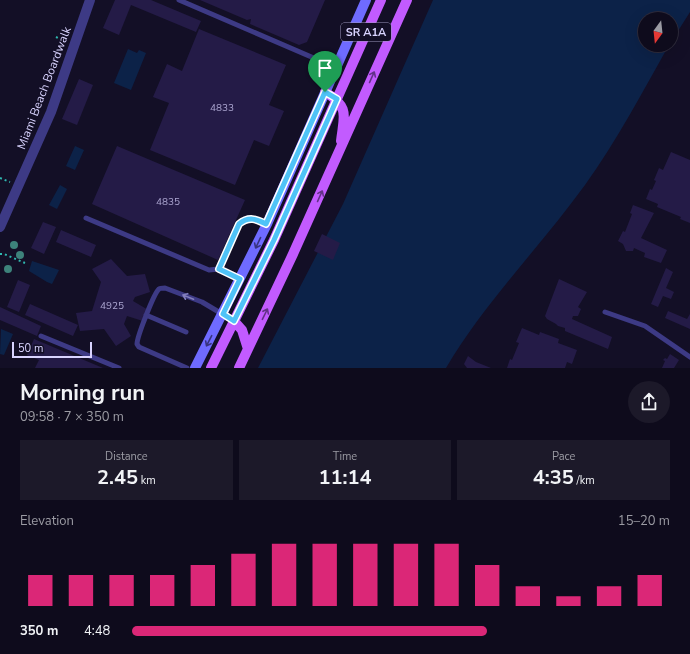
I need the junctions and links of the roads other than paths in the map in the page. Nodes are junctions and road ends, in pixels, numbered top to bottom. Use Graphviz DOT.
graph roads {
  1 [pos="90,0"];
  2 [pos="179,0"];
  3 [pos="366,0"];
  4 [pos="381,0"];
  5 [pos="407,0"];
  6 [pos="336,68"];
  7 [pos="325,92"];
  8 [pos="337,99"];
  9 [pos="340,149"];
  10 [pos="86,218"];
  11 [pos="266,224"];
  12 [pos="0,227"];
  13 [pos="219,269"];
  14 [pos="240,279"];
  15 [pos="605,312"];
  16 [pos="223,314"];
  17 [pos="146,315"];
  18 [pos="234,321"];
  19 [pos="186,332"];
  20 [pos="41,336"];
  21 [pos="248,349"];
  22 [pos="690,357"];
  23 [pos="119,368"];
  24 [pos="186,368"];
  25 [pos="195,368"];
  26 [pos="211,368"];
  27 [pos="239,368"];
  1 -- 12 [label="street, Miami Beach Boardwalk"];
  2 -- 6 [label="lane"];
  3 -- 6 [label="street"];
  4 -- 8 [label="main road, SR A1A"];
  9 -- 5 [label="main road, SR A1A, one-way"];
  6 -- 7 [label="street"];
  7 -- 8 [label="main road"];
  7 -- 11 [label="street"];
  8 -- 9 [label="main road"];
  8 -- 18 [label="main road, SR A1A"];
  21 -- 9 [label="main road, SR A1A, one-way"];
  10 -- 13 [label="lane"];
  11 -- 13 [label="lane"];
  11 -- 14 [label="street, one-way"];
  13 -- 14 [label="lane"];
  14 -- 16 [label="street"];
  15 -- 22 [label="lane"];
  16 -- 17 [label="lane, one-way"];
  16 -- 18 [label="lane"];
  16 -- 25 [label="street, one-way"];
  17 -- 19 [label="lane"];
  17 -- 24 [label="lane"];
  18 -- 21 [label="main road"];
  18 -- 26 [label="main road, SR A1A"];
  20 -- 23 [label="lane"];
  21 -- 27 [label="main road, SR A1A"];
}
